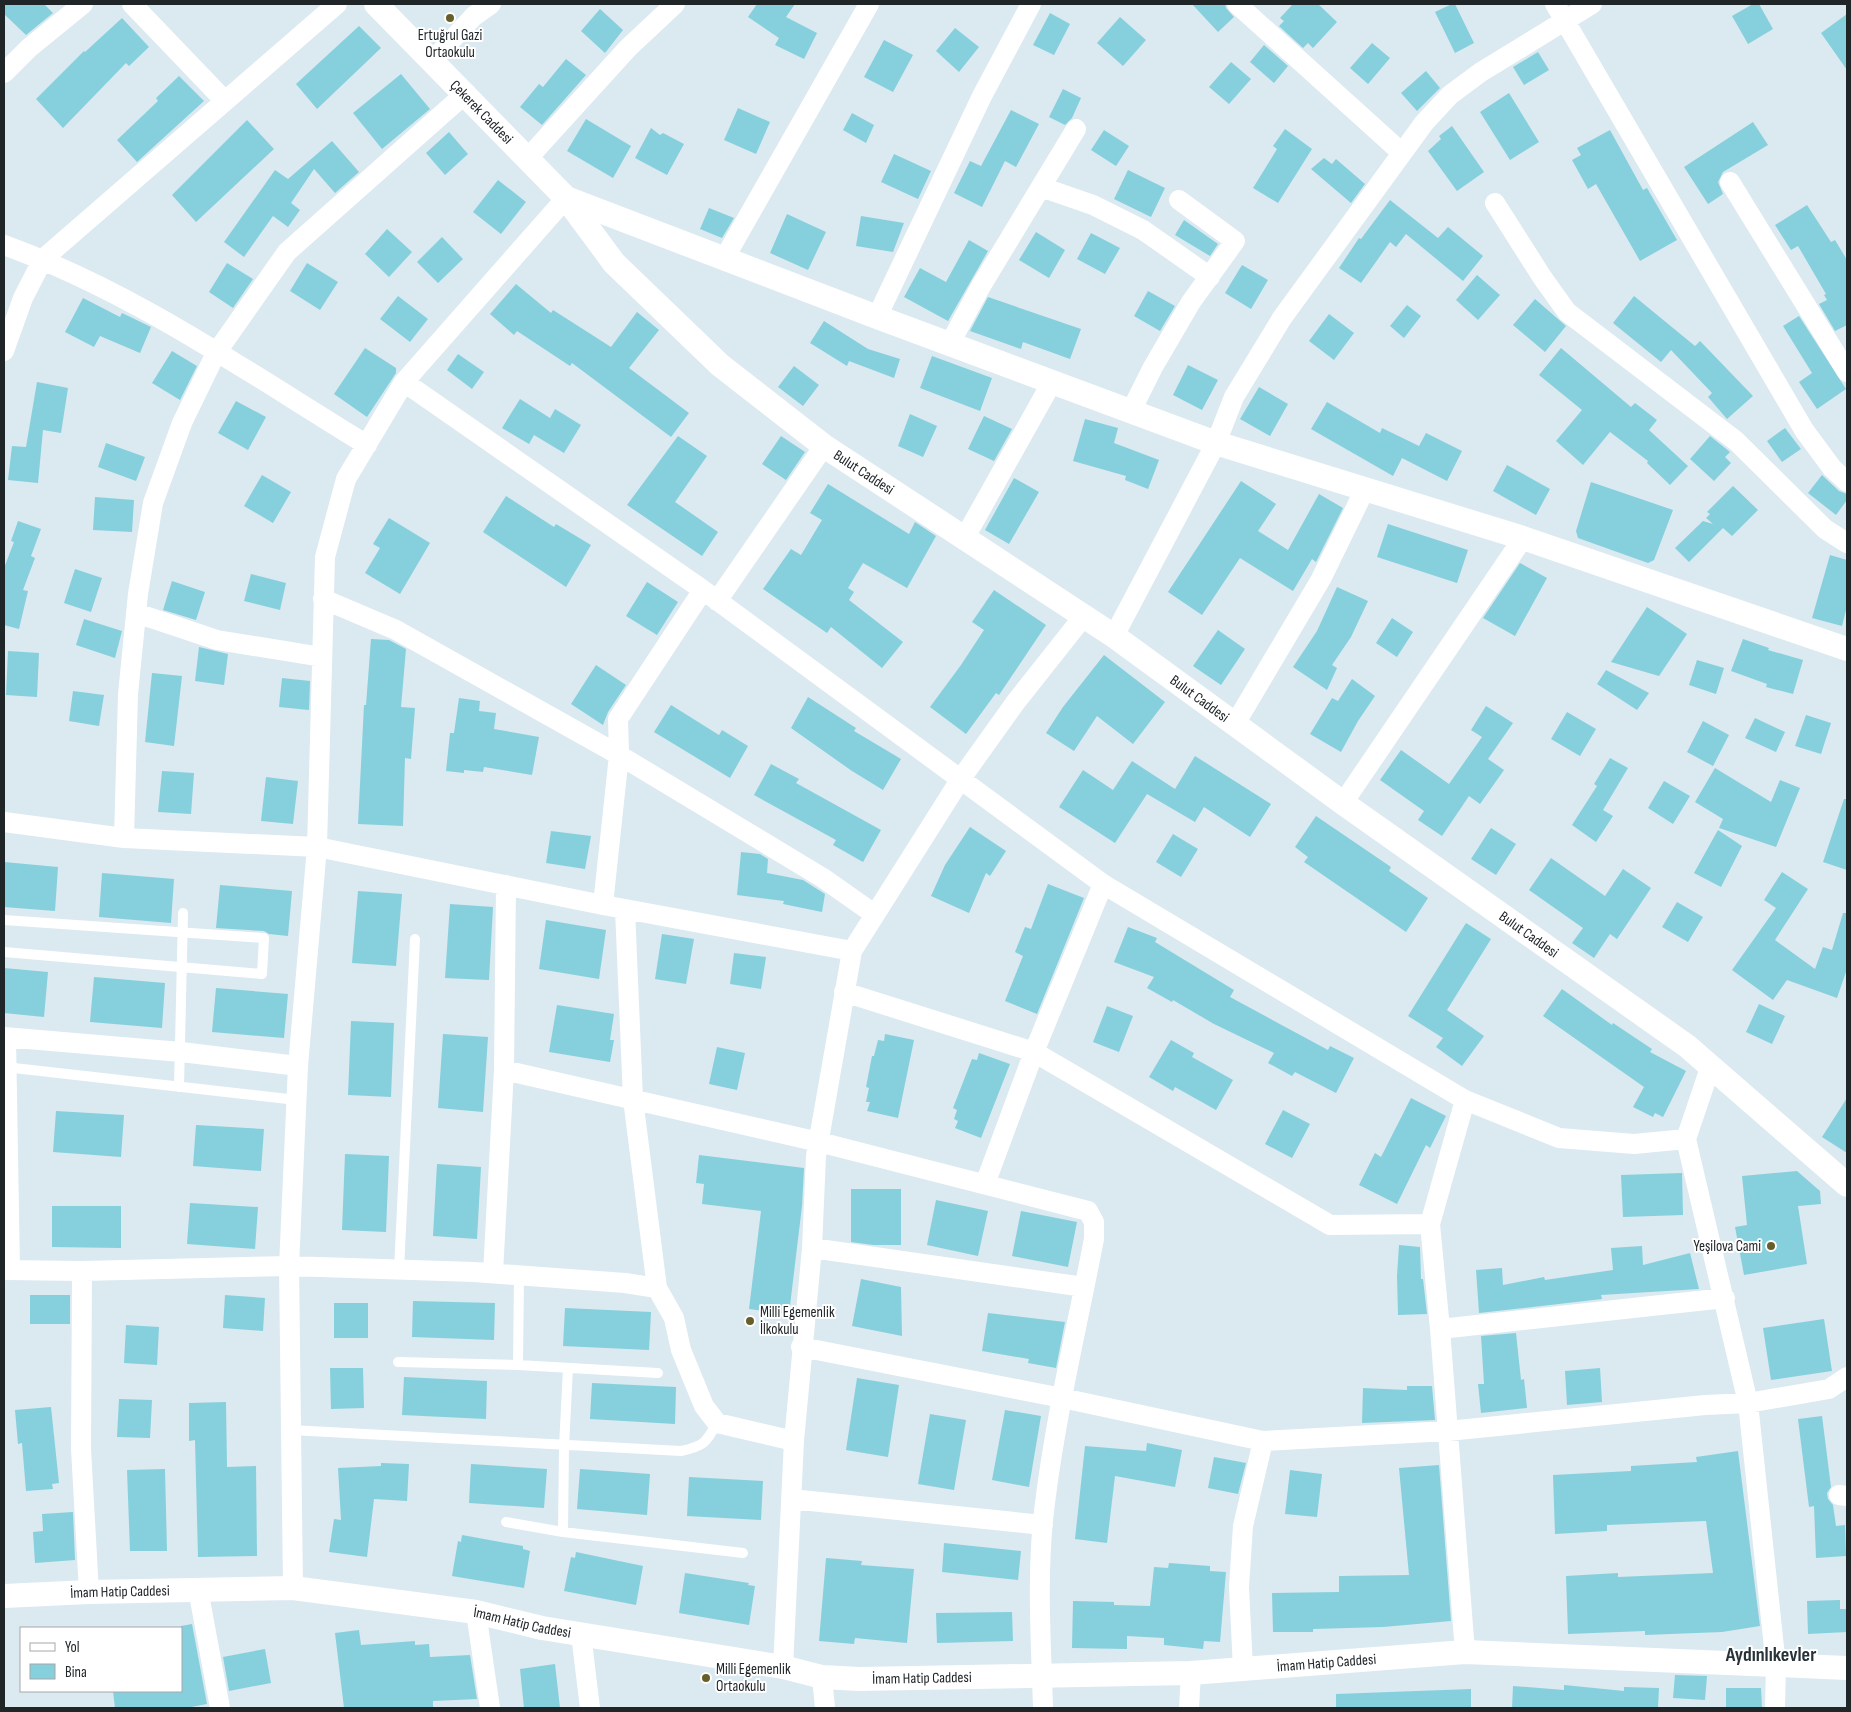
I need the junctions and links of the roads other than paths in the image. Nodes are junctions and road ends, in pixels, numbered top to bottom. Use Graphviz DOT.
graph roads {
  1 [pos="83,4"];
  2 [pos="132,4"];
  3 [pos="337,4"];
  4 [pos="376,4"];
  5 [pos="490,4"];
  6 [pos="675,4"];
  7 [pos="869,4"];
  8 [pos="1031,4"];
  9 [pos="1237,4"];
  10 [pos="1592,4"];
  11 [pos="1560,12"];
  12 [pos="433,60"];
  13 [pos="4,73"];
  14 [pos="466,93"];
  15 [pos="226,101"];
  16 [pos="1076,129"];
  17 [pos="1402,152"];
  18 [pos="528,158"];
  19 [pos="1730,182"];
  20 [pos="1041,187"];
  21 [pos="566,198"];
  22 [pos="1179,200"];
  23 [pos="1495,203"];
  24 [pos="4,245"];
  25 [pos="43,259"];
  26 [pos="724,259"];
  27 [pos="1210,277"];
  28 [pos="876,317"];
  29 [pos="949,345"];
  30 [pos="4,351"];
  31 [pos="216,353"];
  32 [pos="1847,372"];
  33 [pos="404,382"];
  34 [pos="1052,382"];
  35 [pos="1131,412"];
  36 [pos="1216,443"];
  37 [pos="367,444"];
  38 [pos="824,446"];
  39 [pos="1847,482"];
  40 [pos="1365,489"];
  41 [pos="1523,538"];
  42 [pos="964,539"];
  43 [pos="1847,543"];
  44 [pos="710,595"];
  45 [pos="323,598"];
  46 [pos="136,612"];
  47 [pos="1083,617"];
  48 [pos="1114,636"];
  49 [pos="1846,645"];
  50 [pos="322,658"];
  51 [pos="1235,724"];
  52 [pos="619,754"];
  53 [pos="960,780"];
  54 [pos="1343,803"];
  55 [pos="4,822"];
  56 [pos="124,838"];
  57 [pos="317,847"];
  58 [pos="1103,884"];
  59 [pos="506,885"];
  60 [pos="603,905"];
  61 [pos="625,909"];
  62 [pos="183,912"];
  63 [pos="874,914"];
  64 [pos="4,920"];
  65 [pos="183,933"];
  66 [pos="414,939"];
  67 [pos="852,951"];
  68 [pos="4,952"];
  69 [pos="182,969"];
  70 [pos="844,992"];
  71 [pos="5,1038"];
  72 [pos="181,1052"];
  73 [pos="1034,1052"];
  74 [pos="1711,1065"];
  75 [pos="298,1066"];
  76 [pos="6,1067"];
  77 [pos="504,1070"];
  78 [pos="179,1087"];
  79 [pos="633,1099"];
  80 [pos="297,1100"];
  81 [pos="1465,1100"];
  82 [pos="1686,1139"];
  83 [pos="819,1142"];
  84 [pos="985,1184"];
  85 [pos="1847,1185"];
  86 [pos="1430,1224"];
  87 [pos="812,1248"];
  88 [pos="289,1266"];
  89 [pos="7,1270"];
  90 [pos="399,1270"];
  91 [pos="82,1271"];
  92 [pos="494,1273"];
  93 [pos="519,1275"];
  94 [pos="1084,1287"];
  95 [pos="656,1288"];
  96 [pos="1725,1298"];
  97 [pos="1440,1329"];
  98 [pos="802,1347"];
  99 [pos="398,1362"];
  100 [pos="518,1365"];
  101 [pos="568,1368"];
  102 [pos="658,1373"];
  103 [pos="1847,1378"];
  104 [pos="1062,1398"];
  105 [pos="1748,1403"];
  106 [pos="717,1423"];
  107 [pos="291,1430"];
  108 [pos="1448,1431"];
  109 [pos="794,1441"];
  110 [pos="1263,1441"];
  111 [pos="564,1446"];
  112 [pos="792,1499"];
  113 [pos="506,1522"];
  114 [pos="1044,1525"];
  115 [pos="563,1532"];
  116 [pos="743,1553"];
  117 [pos="293,1588"];
  118 [pos="198,1590"];
  119 [pos="89,1592"];
  120 [pos="4,1596"];
  121 [pos="476,1612"];
  122 [pos="581,1634"];
  123 [pos="1465,1652"];
  124 [pos="1776,1666"];
  125 [pos="783,1667"];
  126 [pos="1847,1668"];
  127 [pos="1243,1669"];
  128 [pos="1191,1673"];
  129 [pos="1042,1676"];
  130 [pos="822,1677"];
  131 [pos="220,1708"];
  132 [pos="490,1708"];
  133 [pos="590,1708"];
  134 [pos="825,1708"];
  135 [pos="1043,1708"];
  136 [pos="1189,1708"];
  137 [pos="1775,1708"];
  1 -- 13 [label="street"];
  2 -- 15 [label="street"];
  3 -- 15 [label="street"];
  4 -- 12 [label="street, Çekerek Caddesi"];
  5 -- 12 [label="street"];
  6 -- 18 [label="street"];
  7 -- 26 [label="street"];
  8 -- 28 [label="street"];
  9 -- 17 [label="street"];
  10 -- 11 [label="street"];
  11 -- 17 [label="street"];
  11 -- 39 [label="street"];
  12 -- 14 [label="street, Çekerek Caddesi"];
  14 -- 18 [label="street, Çekerek Caddesi"];
  14 -- 31 [label="street"];
  15 -- 25 [label="street"];
  16 -- 20 [label="street"];
  17 -- 36 [label="street"];
  18 -- 21 [label="street, Çekerek Caddesi"];
  19 -- 32 [label="street"];
  20 -- 27 [label="street"];
  20 -- 29 [label="street"];
  21 -- 26 [label="street"];
  21 -- 33 [label="street"];
  21 -- 38 [label="street, Bulut Caddesi"];
  22 -- 27 [label="street"];
  23 -- 43 [label="street"];
  24 -- 25 [label="street"];
  25 -- 30 [label="street"];
  25 -- 31 [label="street"];
  26 -- 28 [label="street"];
  27 -- 35 [label="street"];
  28 -- 29 [label="street"];
  29 -- 34 [label="street"];
  31 -- 37 [label="street"];
  31 -- 46 [label="street"];
  33 -- 37 [label="street"];
  33 -- 44 [label="street"];
  34 -- 35 [label="street"];
  34 -- 42 [label="street"];
  35 -- 36 [label="street"];
  36 -- 40 [label="street"];
  36 -- 48 [label="street"];
  37 -- 45 [label="street"];
  38 -- 42 [label="street, Bulut Caddesi"];
  38 -- 44 [label="street"];
  40 -- 41 [label="street"];
  40 -- 51 [label="street"];
  41 -- 49 [label="street"];
  41 -- 54 [label="street"];
  42 -- 47 [label="street, Bulut Caddesi"];
  44 -- 52 [label="street"];
  44 -- 53 [label="street"];
  45 -- 50 [label="street"];
  45 -- 52 [label="street"];
  46 -- 50 [label="street"];
  46 -- 56 [label="street"];
  47 -- 48 [label="street, Bulut Caddesi"];
  47 -- 53 [label="street"];
  48 -- 51 [label="street, Bulut Caddesi"];
  50 -- 57 [label="street"];
  51 -- 54 [label="street, Bulut Caddesi"];
  52 -- 60 [label="street"];
  52 -- 63 [label="street"];
  53 -- 58 [label="street"];
  53 -- 63 [label="street"];
  54 -- 74 [label="street, Bulut Caddesi"];
  55 -- 56 [label="street"];
  56 -- 57 [label="street"];
  57 -- 59 [label="street"];
  57 -- 75 [label="street"];
  58 -- 73 [label="street"];
  58 -- 81 [label="street"];
  59 -- 60 [label="street"];
  59 -- 77 [label="street"];
  60 -- 61 [label="street"];
  61 -- 67 [label="street"];
  61 -- 79 [label="street"];
  62 -- 65 [label="lane"];
  63 -- 67 [label="street"];
  64 -- 65 [label="lane"];
  65 -- 69 [label="lane"];
  65 -- 69 [label="lane"];
  66 -- 90 [label="lane"];
  67 -- 70 [label="street"];
  68 -- 69 [label="lane"];
  69 -- 72 [label="lane"];
  70 -- 73 [label="street"];
  70 -- 83 [label="street"];
  71 -- 72 [label="street"];
  71 -- 76 [label="street"];
  72 -- 75 [label="street"];
  72 -- 78 [label="lane"];
  73 -- 84 [label="street"];
  73 -- 86 [label="street"];
  74 -- 82 [label="street"];
  74 -- 85 [label="street, Bulut Caddesi"];
  75 -- 80 [label="street"];
  76 -- 78 [label="lane"];
  76 -- 89 [label="street"];
  77 -- 79 [label="street"];
  77 -- 92 [label="street"];
  78 -- 80 [label="lane"];
  79 -- 83 [label="street"];
  79 -- 95 [label="street"];
  80 -- 88 [label="street"];
  81 -- 82 [label="street"];
  81 -- 86 [label="street"];
  82 -- 96 [label="street"];
  83 -- 84 [label="street"];
  83 -- 87 [label="street"];
  84 -- 94 [label="street"];
  86 -- 97 [label="street"];
  87 -- 94 [label="street"];
  87 -- 98 [label="street"];
  88 -- 90 [label="street"];
  88 -- 91 [label="street"];
  88 -- 107 [label="street"];
  89 -- 91 [label="street"];
  90 -- 92 [label="street"];
  91 -- 119 [label="street"];
  92 -- 93 [label="street"];
  93 -- 95 [label="street"];
  93 -- 100 [label="lane"];
  94 -- 104 [label="street"];
  95 -- 106 [label="street"];
  96 -- 97 [label="street"];
  96 -- 105 [label="street"];
  97 -- 108 [label="street"];
  98 -- 104 [label="street"];
  98 -- 109 [label="street"];
  99 -- 100 [label="lane"];
  100 -- 101 [label="lane"];
  101 -- 102 [label="lane"];
  101 -- 111 [label="lane"];
  103 -- 105 [label="street"];
  104 -- 110 [label="street"];
  104 -- 114 [label="street"];
  105 -- 108 [label="street"];
  105 -- 124 [label="street"];
  106 -- 109 [label="street"];
  106 -- 111 [label="lane"];
  107 -- 111 [label="lane"];
  107 -- 117 [label="street"];
  108 -- 110 [label="street"];
  108 -- 123 [label="street"];
  109 -- 112 [label="street"];
  110 -- 127 [label="street"];
  111 -- 115 [label="lane"];
  112 -- 114 [label="street"];
  112 -- 125 [label="street"];
  113 -- 115 [label="lane"];
  114 -- 129 [label="street"];
  115 -- 116 [label="lane"];
  117 -- 118 [label="street, İmam Hatip Caddesi"];
  117 -- 121 [label="street, İmam Hatip Caddesi"];
  118 -- 119 [label="street, İmam Hatip Caddesi"];
  118 -- 131 [label="street"];
  119 -- 120 [label="street, İmam Hatip Caddesi"];
  121 -- 122 [label="street, İmam Hatip Caddesi"];
  121 -- 132 [label="street"];
  122 -- 125 [label="street, İmam Hatip Caddesi"];
  122 -- 133 [label="street"];
  123 -- 124 [label="street, İmam Hatip Caddesi"];
  123 -- 127 [label="street, İmam Hatip Caddesi"];
  124 -- 126 [label="street, İmam Hatip Caddesi"];
  124 -- 137 [label="street"];
  125 -- 130 [label="street, İmam Hatip Caddesi"];
  127 -- 128 [label="street, İmam Hatip Caddesi"];
  128 -- 129 [label="street, İmam Hatip Caddesi"];
  128 -- 136 [label="street"];
  129 -- 130 [label="street, İmam Hatip Caddesi"];
  129 -- 135 [label="street"];
  130 -- 134 [label="street"];
}
